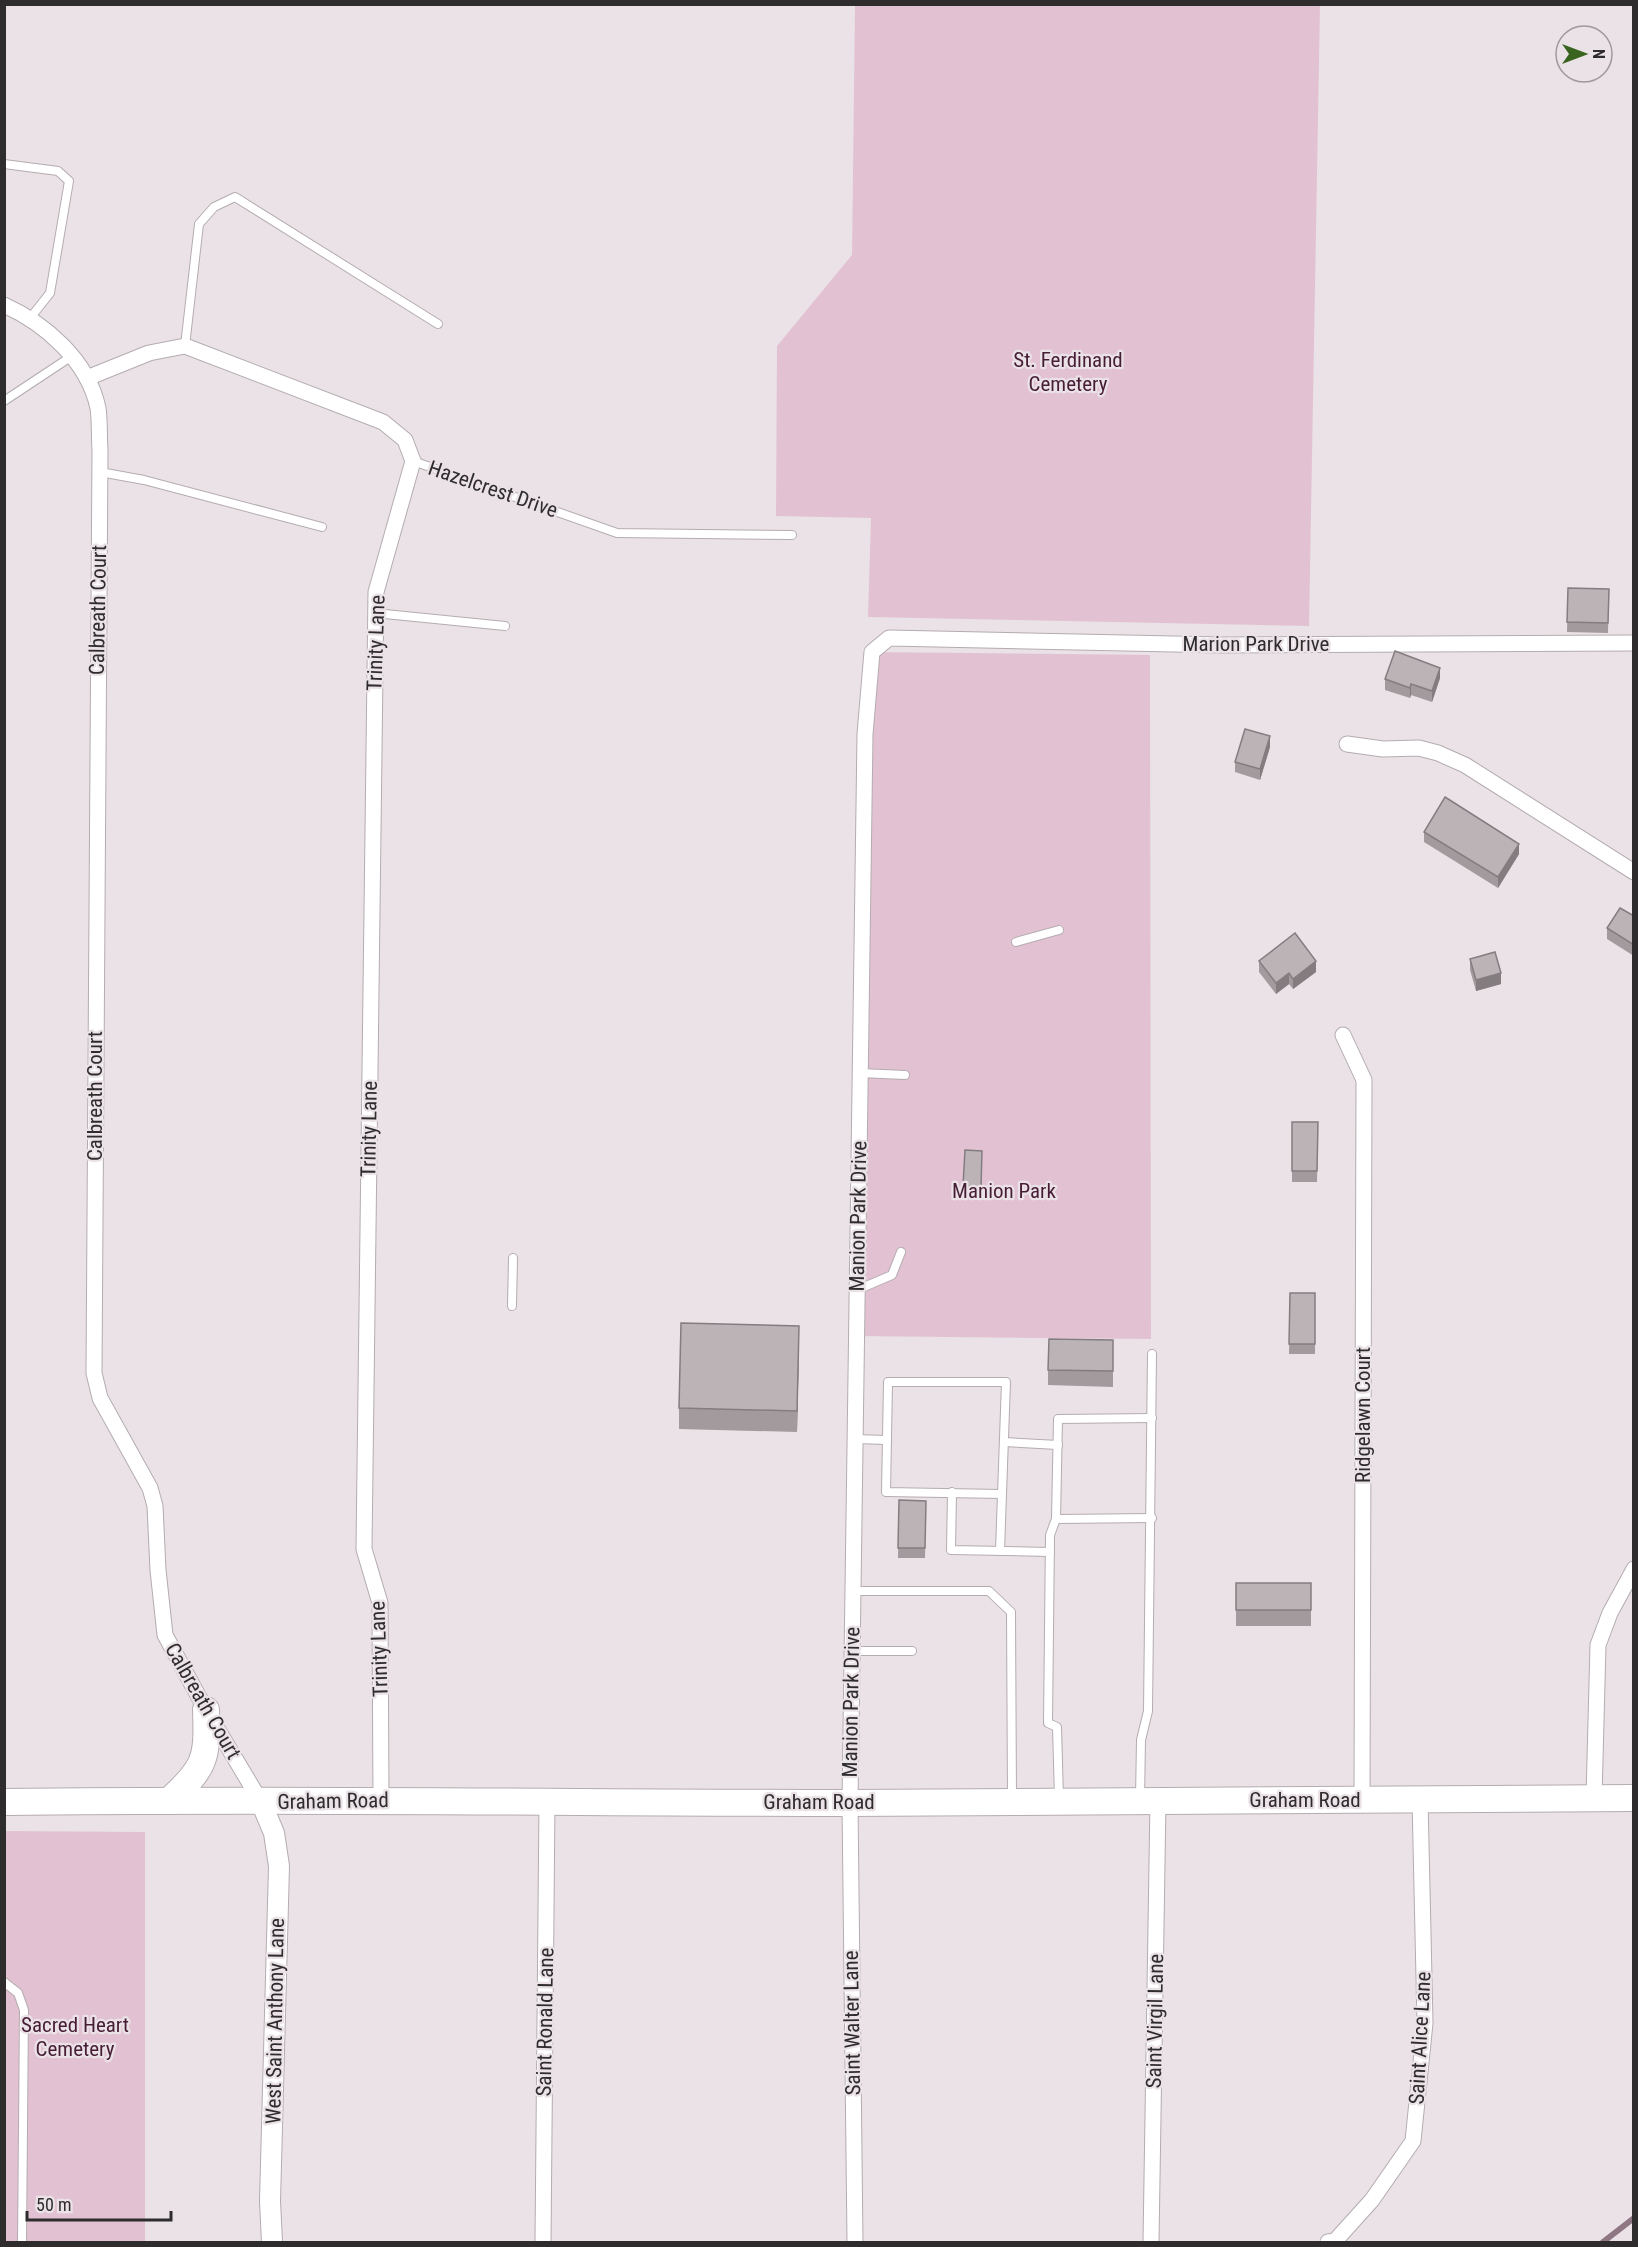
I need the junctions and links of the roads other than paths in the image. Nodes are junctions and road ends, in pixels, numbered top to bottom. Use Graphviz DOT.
graph roads {
  1 [pos="4,164"];
  2 [pos="4,305"];
  3 [pos="31,317"];
  4 [pos="438,324"];
  5 [pos="185,346"];
  6 [pos="72,356"];
  7 [pos="87,378"];
  8 [pos="4,401"];
  9 [pos="413,461"];
  10 [pos="100,472"];
  11 [pos="322,527"];
  12 [pos="792,535"];
  13 [pos="375,613"];
  14 [pos="505,626"];
  15 [pos="889,638"];
  16 [pos="1628,643"];
  17 [pos="1347,744"];
  18 [pos="1634,872"];
  19 [pos="1059,930"];
  20 [pos="1016,942"];
  21 [pos="1343,1035"];
  22 [pos="860,1073"];
  23 [pos="905,1075"];
  24 [pos="901,1252"];
  25 [pos="513,1258"];
  26 [pos="857,1290"];
  27 [pos="512,1306"];
  28 [pos="1152,1354"];
  29 [pos="1152,1418"];
  30 [pos="855,1439"];
  31 [pos="887,1440"];
  32 [pos="1004,1442"];
  33 [pos="1058,1445"];
  34 [pos="952,1492"];
  35 [pos="1002,1494"];
  36 [pos="1152,1518"];
  37 [pos="1056,1519"];
  38 [pos="1000,1551"];
  39 [pos="1050,1552"];
  40 [pos="1634,1569"];
  41 [pos="852,1591"];
  42 [pos="852,1651"];
  43 [pos="912,1651"];
  44 [pos="206,1710"];
  45 [pos="1594,1798"];
  46 [pos="1634,1798"];
  47 [pos="381,1799"];
  48 [pos="1419,1799"];
  49 [pos="1149,1800"];
  50 [pos="1362,1800"];
  51 [pos="169,1801"];
  52 [pos="547,1801"];
  53 [pos="1012,1801"];
  54 [pos="1060,1801"];
  55 [pos="4,1802"];
  56 [pos="261,1802"];
  57 [pos="850,1803"];
  58 [pos="4,1982"];
  59 [pos="22,2242"];
  60 [pos="272,2242"];
  61 [pos="543,2242"];
  62 [pos="855,2242"];
  63 [pos="1151,2242"];
  64 [pos="1328,2242"];
  1 -- 3 [label="lane"];
  2 -- 3 [label="street"];
  3 -- 6 [label="street"];
  4 -- 5 [label="lane"];
  5 -- 7 [label="street"];
  5 -- 9 [label="street, Hazelcrest Drive"];
  6 -- 7 [label="street, Calbreath Court"];
  6 -- 8 [label="lane"];
  7 -- 10 [label="street, Calbreath Court"];
  9 -- 12 [label="lane, Hazelcrest Drive"];
  9 -- 13 [label="street, Trinity Lane"];
  10 -- 11 [label="lane"];
  10 -- 44 [label="street, Calbreath Court"];
  13 -- 14 [label="lane"];
  13 -- 47 [label="street, Trinity Lane"];
  15 -- 16 [label="street, Marion Park Drive"];
  15 -- 22 [label="street, Manion Park Drive"];
  17 -- 18 [label="street"];
  19 -- 20 [label="lane"];
  21 -- 50 [label="street, Ridgelawn Court"];
  22 -- 23 [label="lane"];
  22 -- 26 [label="street, Manion Park Drive"];
  24 -- 26 [label="lane"];
  25 -- 27 [label="lane"];
  26 -- 30 [label="street, Manion Park Drive"];
  28 -- 29 [label="lane"];
  29 -- 33 [label="lane"];
  29 -- 36 [label="lane"];
  30 -- 31 [label="lane"];
  30 -- 41 [label="street, Manion Park Drive"];
  31 -- 32 [label="lane"];
  31 -- 34 [label="lane"];
  32 -- 33 [label="lane"];
  32 -- 35 [label="lane"];
  33 -- 37 [label="lane"];
  34 -- 35 [label="lane"];
  34 -- 38 [label="lane"];
  35 -- 38 [label="lane"];
  36 -- 37 [label="lane"];
  36 -- 49 [label="lane"];
  37 -- 39 [label="lane"];
  38 -- 39 [label="lane"];
  39 -- 54 [label="lane"];
  40 -- 45 [label="street"];
  41 -- 42 [label="street, Manion Park Drive"];
  41 -- 53 [label="lane"];
  42 -- 43 [label="lane"];
  42 -- 57 [label="street, Manion Park Drive"];
  44 -- 51 [label="main road"];
  44 -- 56 [label="street, Calbreath Court"];
  45 -- 46 [label="main road, Graham Road"];
  45 -- 48 [label="main road, Graham Road"];
  47 -- 52 [label="main road, Graham Road"];
  47 -- 56 [label="main road, Graham Road"];
  48 -- 50 [label="main road, Graham Road"];
  48 -- 64 [label="street, Saint Alice Lane"];
  49 -- 50 [label="main road, Graham Road"];
  49 -- 54 [label="main road, Graham Road"];
  49 -- 63 [label="street, Saint Virgil Lane"];
  51 -- 55 [label="main road, Graham Road"];
  51 -- 56 [label="main road, Graham Road"];
  52 -- 57 [label="main road, Graham Road"];
  52 -- 61 [label="street, Saint Ronald Lane"];
  53 -- 54 [label="main road, Graham Road"];
  53 -- 57 [label="main road, Graham Road"];
  56 -- 60 [label="street, West Saint Anthony Lane"];
  57 -- 62 [label="street, Saint Walter Lane"];
  58 -- 59 [label="lane"];
}
